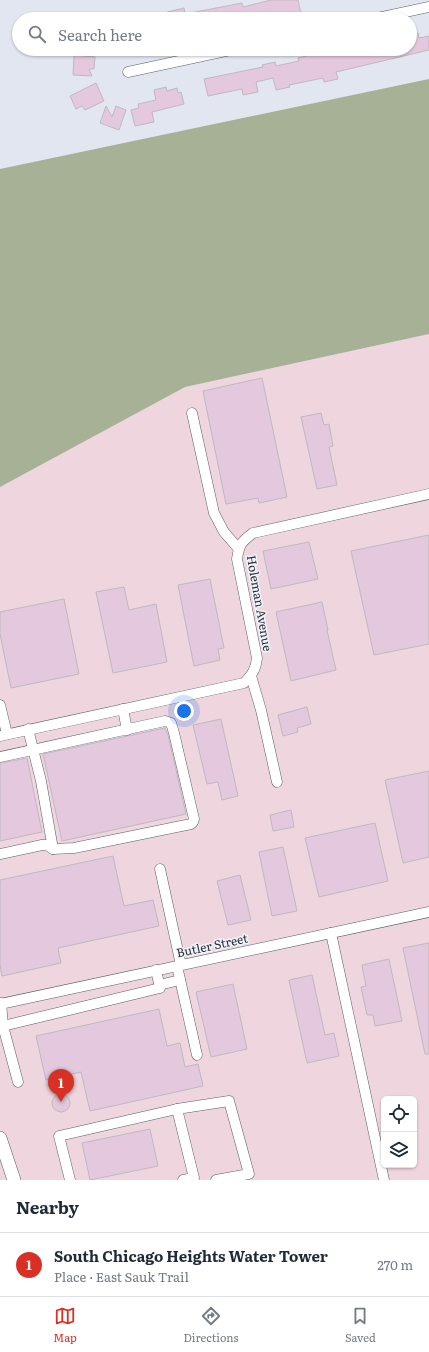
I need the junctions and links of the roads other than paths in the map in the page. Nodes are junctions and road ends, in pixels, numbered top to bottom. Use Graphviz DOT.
graph roads {
  1 [pos="429,7"];
  2 [pos="406,12"];
  3 [pos="202,56"];
  4 [pos="128,72"];
  5 [pos="192,413"];
  6 [pos="429,494"];
  7 [pos="238,548"];
  8 [pos="251,676"];
  9 [pos="0,705"];
  10 [pos="122,709"];
  11 [pos="28,730"];
  12 [pos="127,730"];
  13 [pos="3,735"];
  14 [pos="34,750"];
  15 [pos="0,757"];
  16 [pos="277,782"];
  17 [pos="53,849"];
  18 [pos="0,854"];
  19 [pos="160,869"];
  20 [pos="429,912"];
  21 [pos="331,933"];
  22 [pos="179,965"];
  23 [pos="156,970"];
  24 [pos="180,980"];
  25 [pos="159,985"];
  26 [pos="1,1003"];
  27 [pos="3,1026"];
  28 [pos="197,1055"];
  29 [pos="18,1082"];
  30 [pos="177,1109"];
  31 [pos="1,1144"];
  32 [pos="199,1179"];
  33 [pos="14,1180"];
  34 [pos="70,1180"];
  35 [pos="183,1180"];
  36 [pos="216,1180"];
  37 [pos="384,1180"];
  1 -- 2 [label="street"];
  3 -- 4 [label="street"];
  5 -- 7 [label="street"];
  6 -- 7 [label="street, Holeman Avenue"];
  7 -- 8 [label="street, Holeman Avenue"];
  8 -- 10 [label="street"];
  8 -- 16 [label="street"];
  9 -- 13 [label="street"];
  10 -- 11 [label="street"];
  10 -- 12 [label="street"];
  11 -- 13 [label="street"];
  11 -- 14 [label="street"];
  12 -- 14 [label="street"];
  12 -- 17 [label="street"];
  14 -- 15 [label="street"];
  14 -- 17 [label="street"];
  17 -- 18 [label="street"];
  19 -- 22 [label="street"];
  20 -- 21 [label="street, Butler Street"];
  21 -- 22 [label="street, Butler Street"];
  21 -- 37 [label="street"];
  22 -- 23 [label="street, Butler Street"];
  22 -- 24 [label="street"];
  23 -- 25 [label="street"];
  23 -- 26 [label="street, Butler Street"];
  24 -- 25 [label="street"];
  24 -- 28 [label="street"];
  25 -- 27 [label="street"];
  26 -- 27 [label="street"];
  27 -- 29 [label="street"];
  30 -- 32 [label="street"];
  30 -- 34 [label="street"];
  30 -- 36 [label="street"];
  31 -- 33 [label="main road"];
  32 -- 35 [label="street"];
}
